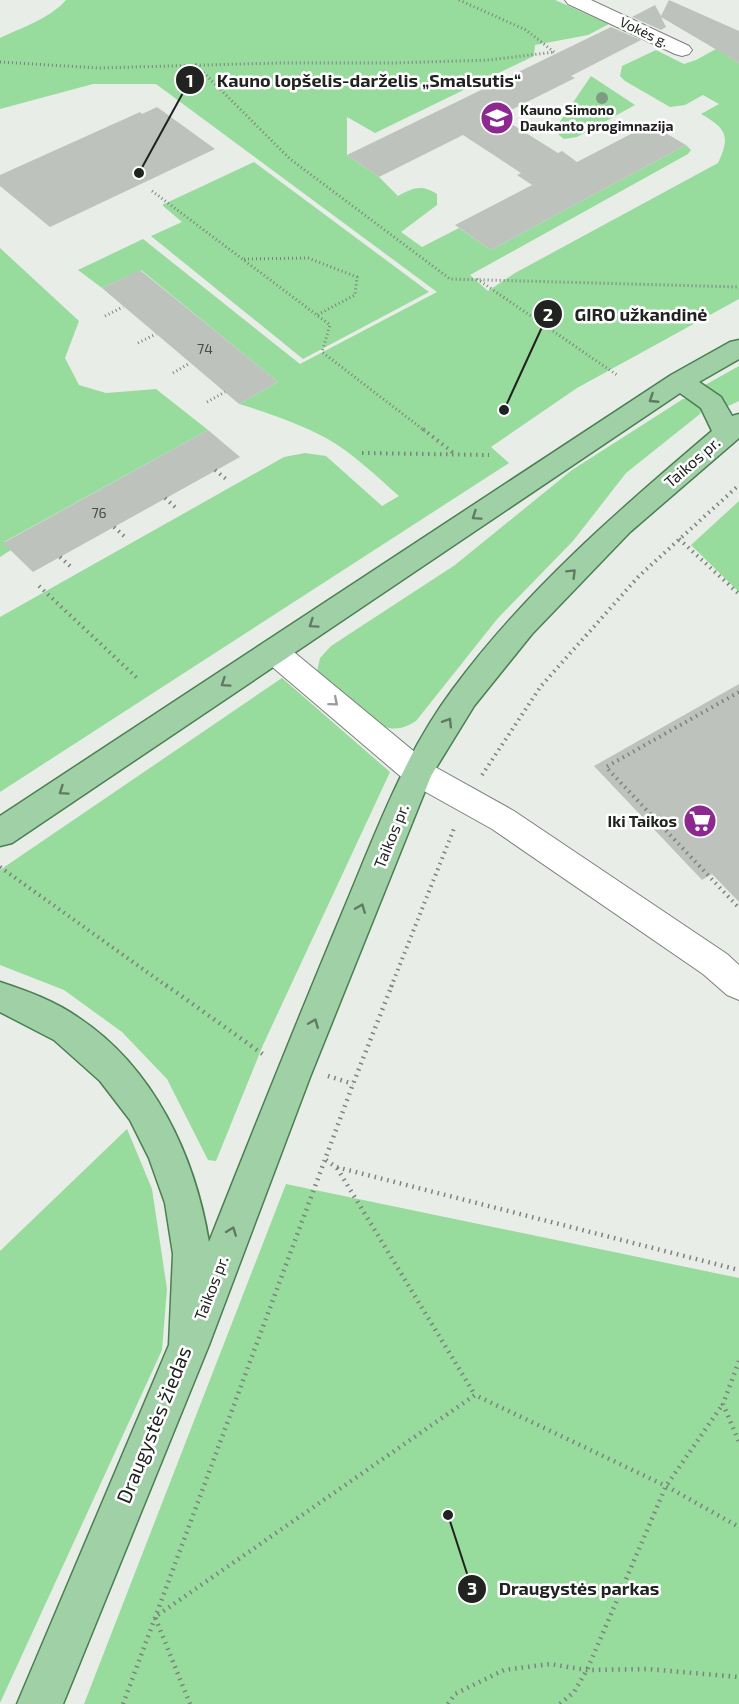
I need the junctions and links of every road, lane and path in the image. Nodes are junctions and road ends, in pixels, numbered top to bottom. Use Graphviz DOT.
graph roads {
  1 [pos="459,0"];
  2 [pos="575,0"];
  3 [pos="682,50"];
  4 [pos="0,62"];
  5 [pos="195,64"];
  6 [pos="152,191"];
  7 [pos="243,260"];
  8 [pos="477,279"];
  9 [pos="739,287"];
  10 [pos="123,307"];
  11 [pos="317,315"];
  12 [pos="105,316"];
  13 [pos="156,334"];
  14 [pos="138,343"];
  15 [pos="739,348"];
  16 [pos="190,363"];
  17 [pos="172,373"];
  18 [pos="617,375"];
  19 [pos="680,381"];
  20 [pos="225,392"];
  21 [pos="207,402"];
  22 [pos="732,428"];
  23 [pos="362,453"];
  24 [pos="456,455"];
  25 [pos="489,455"];
  26 [pos="215,470"];
  27 [pos="226,479"];
  28 [pos="739,485"];
  29 [pos="165,498"];
  30 [pos="176,508"];
  31 [pos="114,527"];
  32 [pos="125,537"];
  33 [pos="678,539"];
  34 [pos="60,557"];
  35 [pos="71,567"];
  36 [pos="39,586"];
  37 [pos="739,594"];
  38 [pos="273,651"];
  39 [pos="137,678"];
  40 [pos="739,692"];
  41 [pos="417,772"];
  42 [pos="466,800"];
  43 [pos="0,833"];
  44 [pos="0,867"];
  45 [pos="739,908"];
  46 [pos="739,985"];
  47 [pos="0,997"];
  48 [pos="297,1066"];
  49 [pos="326,1160"];
  50 [pos="336,1167"];
  51 [pos="739,1270"];
  52 [pos="189,1345"];
  53 [pos="739,1361"];
  54 [pos="475,1395"];
  55 [pos="723,1404"];
  56 [pos="739,1442"];
  57 [pos="666,1486"];
  58 [pos="739,1527"];
  59 [pos="155,1617"];
  60 [pos="587,1670"];
  61 [pos="739,1677"];
  62 [pos="40,1704"];
  63 [pos="123,1704"];
  64 [pos="190,1704"];
  65 [pos="448,1704"];
  66 [pos="560,1704"];
  1 -- 5 [label="path"];
  2 -- 3 [label="street, Vokės g."];
  4 -- 5 [label="path"];
  5 -- 8 [label="path"];
  6 -- 7 [label="path"];
  7 -- 11 [label="path"];
  7 -- 11 [label="path"];
  8 -- 9 [label="path"];
  8 -- 18 [label="path"];
  10 -- 12 [label="path"];
  11 -- 24 [label="path"];
  13 -- 14 [label="path"];
  15 -- 19 [label="main road"];
  16 -- 17 [label="path"];
  19 -- 22 [label="main road"];
  19 -- 38 [label="main road, one-way"];
  20 -- 21 [label="path"];
  41 -- 22 [label="main road, Taikos pr., one-way"];
  23 -- 24 [label="path"];
  24 -- 25 [label="path"];
  26 -- 27 [label="path"];
  28 -- 33 [label="path"];
  29 -- 30 [label="path"];
  31 -- 32 [label="path"];
  33 -- 37 [label="path"];
  33 -- 42 [label="path"];
  34 -- 35 [label="path"];
  36 -- 39 [label="path"];
  38 -- 41 [label="street, one-way"];
  38 -- 43 [label="main road, one-way"];
  40 -- 45 [label="path"];
  41 -- 42 [label="street"];
  48 -- 41 [label="main road, Taikos pr., one-way"];
  42 -- 46 [label="street"];
  42 -- 49 [label="path"];
  44 -- 48 [label="path"];
  47 -- 52 [label="main road, Draugystės žiedas"];
  52 -- 48 [label="main road, Taikos pr., one-way"];
  49 -- 50 [label="path"];
  49 -- 59 [label="path"];
  50 -- 51 [label="path"];
  50 -- 54 [label="path"];
  52 -- 62 [label="main road, Draugystės žiedas"];
  53 -- 55 [label="path"];
  54 -- 57 [label="path"];
  54 -- 59 [label="path"];
  55 -- 56 [label="path"];
  55 -- 57 [label="path"];
  57 -- 58 [label="path"];
  57 -- 60 [label="path"];
  59 -- 63 [label="path"];
  59 -- 64 [label="path"];
  60 -- 61 [label="path"];
  60 -- 65 [label="path"];
  60 -- 66 [label="path"];
}
